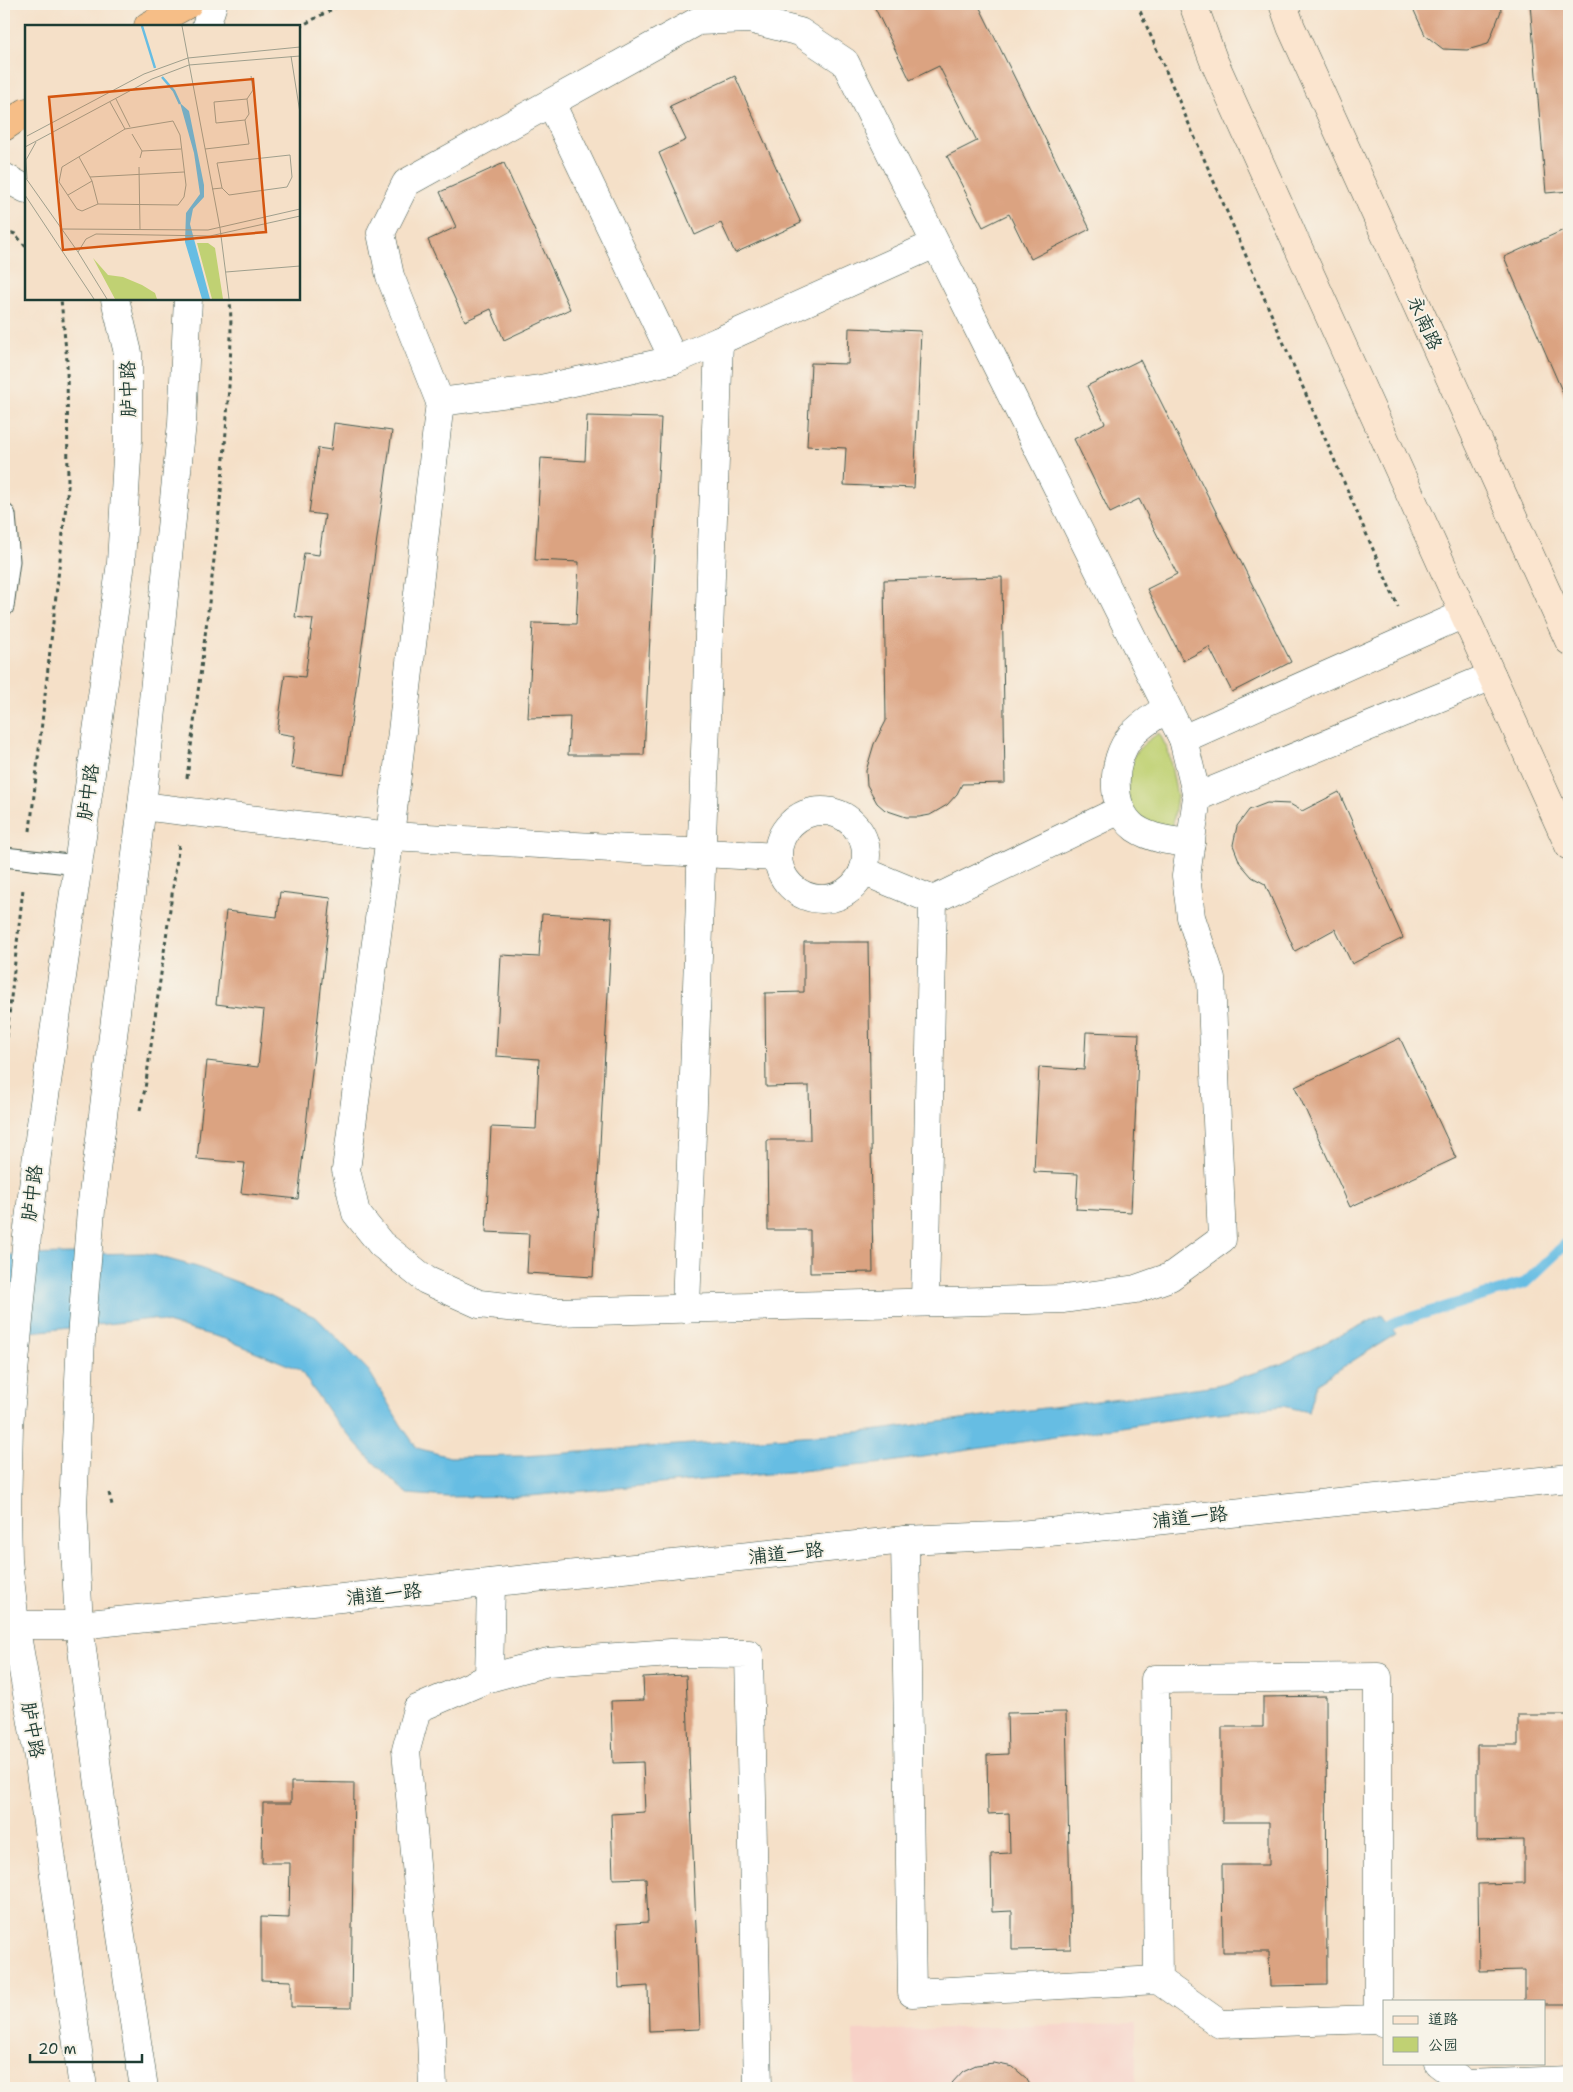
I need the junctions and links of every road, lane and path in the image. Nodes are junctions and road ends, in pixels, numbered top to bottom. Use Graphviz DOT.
graph roads {
  1 [pos="188,4"];
  2 [pos="212,4"];
  3 [pos="342,4"];
  4 [pos="1137,4"];
  5 [pos="1192,4"];
  6 [pos="1283,4"];
  7 [pos="150,25"];
  8 [pos="206,25"];
  9 [pos="300,26"];
  10 [pos="551,103"];
  11 [pos="25,113"];
  12 [pos="4,127"];
  13 [pos="4,177"];
  14 [pos="25,188"];
  15 [pos="4,230"];
  16 [pos="935,244"];
  17 [pos="25,246"];
  18 [pos="61,300"];
  19 [pos="114,300"];
  20 [pos="188,300"];
  21 [pos="230,300"];
  22 [pos="719,341"];
  23 [pos="674,360"];
  24 [pos="440,402"];
  25 [pos="4,513"];
  26 [pos="4,607"];
  27 [pos="1464,614"];
  28 [pos="1411,638"];
  29 [pos="1569,641"];
  30 [pos="1492,676"];
  31 [pos="1167,708"];
  32 [pos="1183,739"];
  33 [pos="1197,797"];
  34 [pos="142,806"];
  35 [pos="1120,810"];
  36 [pos="183,811"];
  37 [pos="390,836"];
  38 [pos="1191,843"];
  39 [pos="1569,846"];
  40 [pos="702,852"];
  41 [pos="4,857"];
  42 [pos="777,857"];
  43 [pos="26,860"];
  44 [pos="78,865"];
  45 [pos="863,872"];
  46 [pos="933,900"];
  47 [pos="4,1061"];
  48 [pos="138,1117"];
  49 [pos="925,1302"];
  50 [pos="686,1309"];
  51 [pos="1569,1478"];
  52 [pos="905,1540"];
  53 [pos="491,1583"];
  54 [pos="10,1625"];
  55 [pos="79,1625"];
  56 [pos="489,1678"];
  57 [pos="1158,1980"];
  58 [pos="1381,2021"];
  59 [pos="1439,2064"];
  60 [pos="1569,2080"];
  61 [pos="83,2088"];
  62 [pos="144,2088"];
  63 [pos="433,2088"];
  64 [pos="758,2088"];
  1 -- 7 [label="highway"];
  2 -- 8 [label="street"];
  3 -- 9 [label="path"];
  4 -- 28 [label="path"];
  5 -- 27 [label="main road"];
  6 -- 29 [label="main road, 永南路"];
  10 -- 16 [label="street"];
  10 -- 23 [label="street"];
  10 -- 24 [label="street"];
  11 -- 12 [label="highway"];
  13 -- 14 [label="street"];
  15 -- 17 [label="path"];
  16 -- 22 [label="street"];
  16 -- 31 [label="street"];
  18 -- 43 [label="path"];
  19 -- 44 [label="street, 胪中路"];
  20 -- 34 [label="street"];
  21 -- 36 [label="path"];
  22 -- 23 [label="street"];
  22 -- 40 [label="street"];
  23 -- 24 [label="street"];
  24 -- 37 [label="street"];
  25 -- 26 [label="lane"];
  27 -- 28 [label="street"];
  27 -- 30 [label="main road"];
  28 -- 32 [label="street"];
  30 -- 33 [label="street"];
  30 -- 39 [label="main road"];
  31 -- 32 [label="street"];
  31 -- 35 [label="street"];
  32 -- 33 [label="street"];
  33 -- 38 [label="street"];
  34 -- 36 [label="street"];
  34 -- 55 [label="street"];
  35 -- 38 [label="street"];
  35 -- 46 [label="street"];
  36 -- 37 [label="street"];
  36 -- 48 [label="path"];
  37 -- 40 [label="street"];
  37 -- 50 [label="street"];
  38 -- 49 [label="street"];
  40 -- 42 [label="street"];
  40 -- 50 [label="street"];
  41 -- 43 [label="lane"];
  42 -- 45 [label="street"];
  42 -- 45 [label="street"];
  43 -- 44 [label="lane"];
  43 -- 47 [label="path"];
  44 -- 54 [label="street, 胪中路"];
  45 -- 46 [label="street"];
  46 -- 49 [label="street"];
  49 -- 50 [label="street"];
  51 -- 52 [label="street, 浦道一路"];
  52 -- 53 [label="street, 浦道一路"];
  52 -- 57 [label="street"];
  53 -- 55 [label="street, 浦道一路"];
  53 -- 56 [label="street"];
  54 -- 55 [label="street, 浦道一路"];
  54 -- 61 [label="street, 胪中路"];
  55 -- 62 [label="street"];
  56 -- 63 [label="street"];
  56 -- 64 [label="street"];
  57 -- 58 [label="street"];
  57 -- 58 [label="street"];
  59 -- 60 [label="street"];
}
